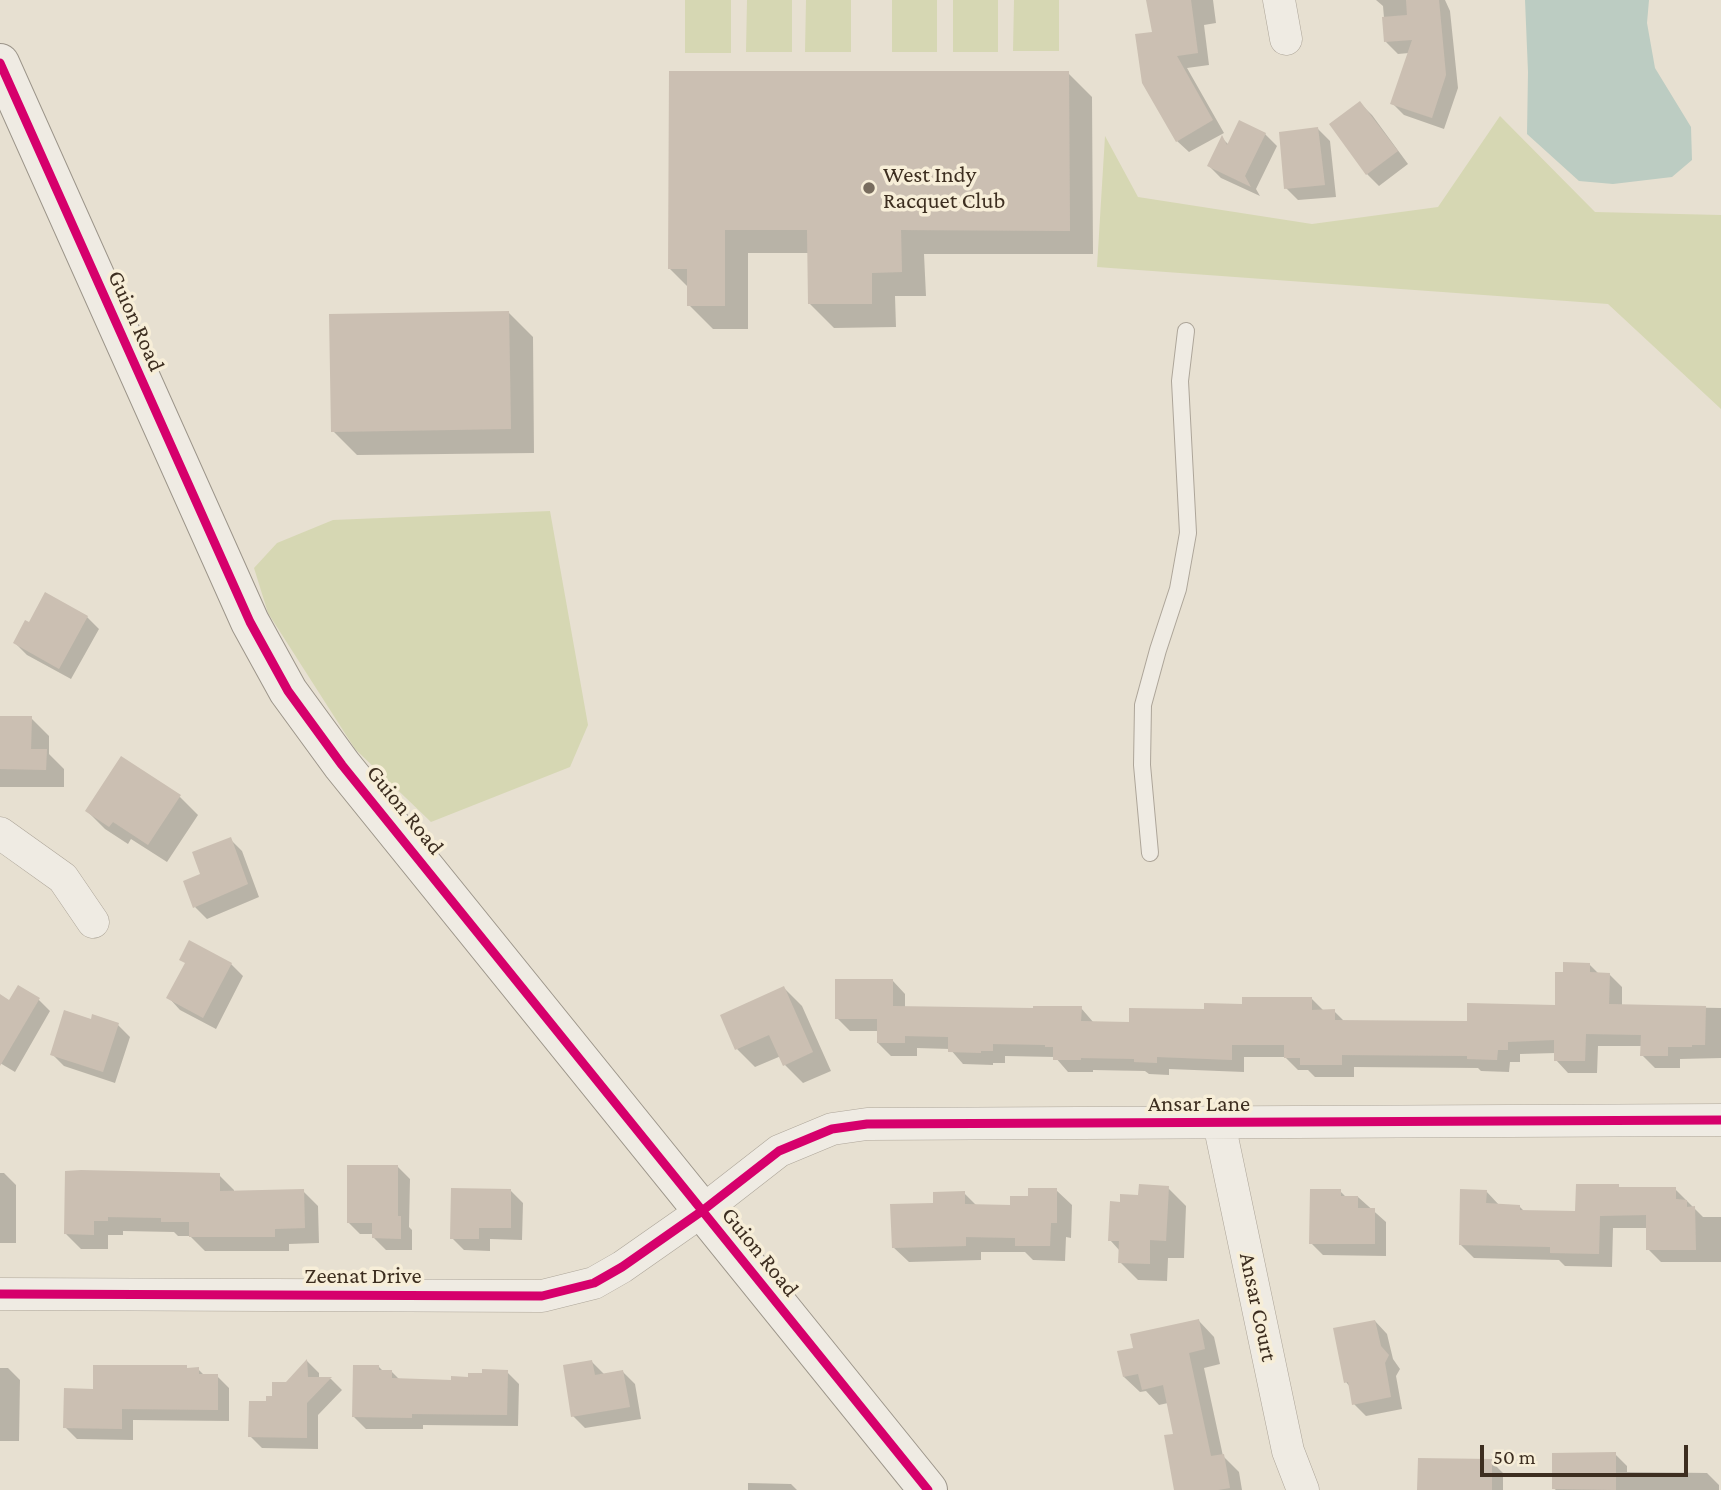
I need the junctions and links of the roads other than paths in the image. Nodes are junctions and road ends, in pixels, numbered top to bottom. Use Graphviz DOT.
graph roads {
  1 [pos="1279,0"];
  2 [pos="1286,39"];
  3 [pos="0,63"];
  4 [pos="1186,331"];
  5 [pos="0,833"];
  6 [pos="1150,853"];
  7 [pos="93,922"];
  8 [pos="1721,1120"];
  9 [pos="1219,1123"];
  10 [pos="702,1211"];
  11 [pos="0,1294"];
  12 [pos="928,1490"];
  13 [pos="1303,1490"];
  1 -- 2 [label="street"];
  3 -- 10 [label="street, Guion Road"];
  4 -- 6 [label="lane"];
  5 -- 7 [label="street"];
  8 -- 9 [label="street, Ansar Lane"];
  9 -- 10 [label="street, Ansar Lane"];
  9 -- 13 [label="street, Ansar Court"];
  10 -- 11 [label="street, Zeenat Drive"];
  10 -- 12 [label="street, Guion Road"];
}
